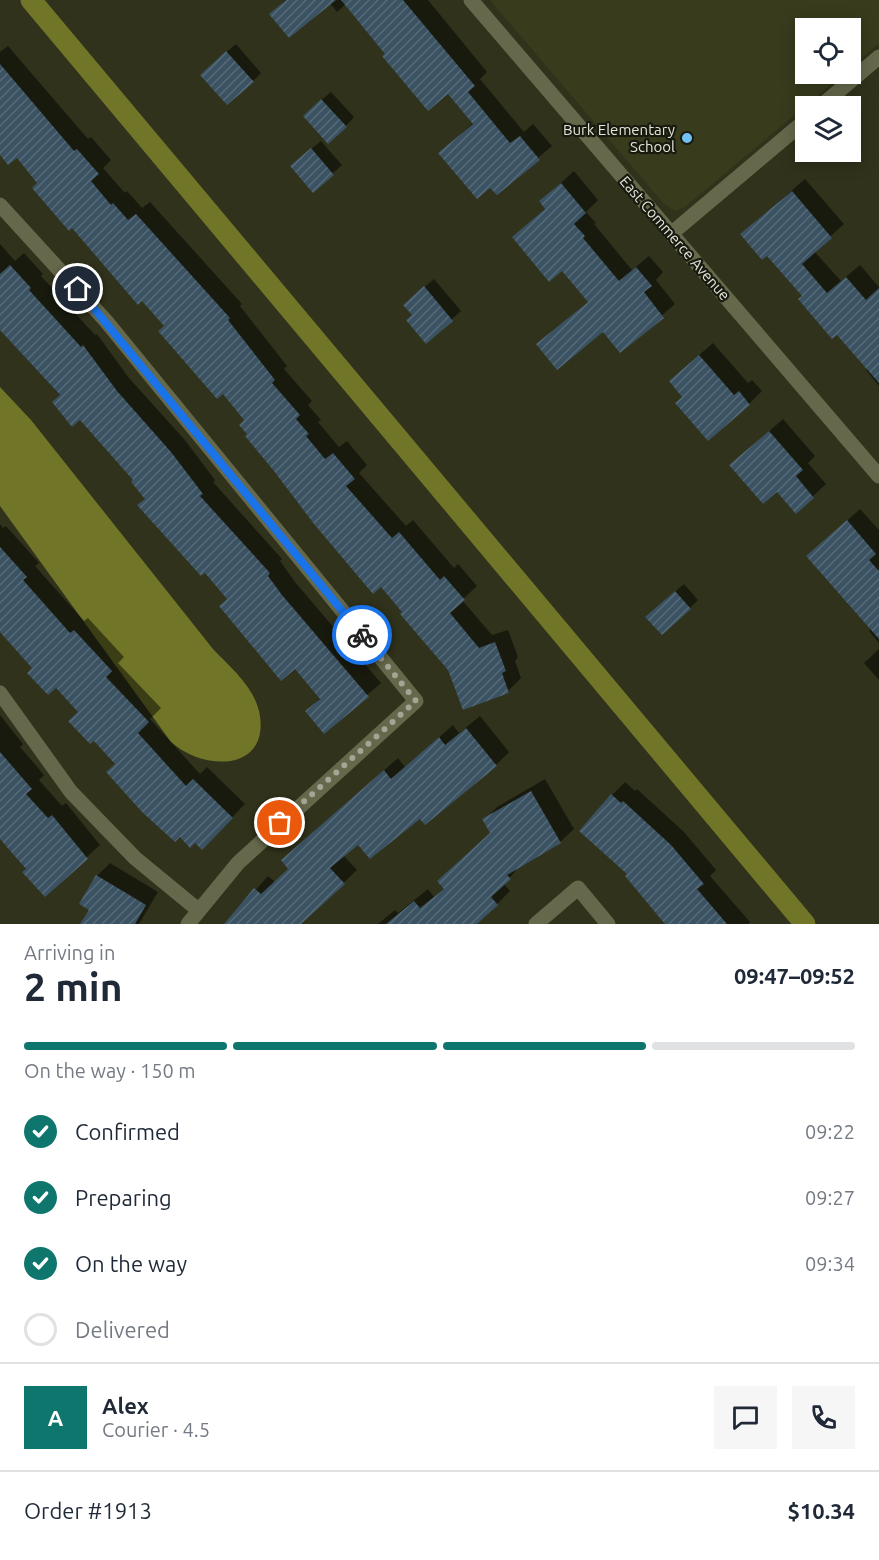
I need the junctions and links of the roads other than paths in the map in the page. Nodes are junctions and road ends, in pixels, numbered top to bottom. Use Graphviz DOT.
graph roads {
  1 [pos="471,0"];
  2 [pos="879,57"];
  3 [pos="833,96"];
  4 [pos="795,129"];
  5 [pos="0,205"];
  6 [pos="672,233"];
  7 [pos="879,476"];
  8 [pos="0,693"];
  9 [pos="198,909"];
  10 [pos="188,924"];
  11 [pos="536,924"];
  12 [pos="608,924"];
  1 -- 6 [label="street, East Commerce Avenue"];
  2 -- 3 [label="street"];
  4 -- 6 [label="street"];
  5 -- 9 [label="street"];
  6 -- 7 [label="street, East Commerce Avenue"];
  8 -- 9 [label="street"];
  9 -- 10 [label="street"];
  11 -- 12 [label="street"];
}
